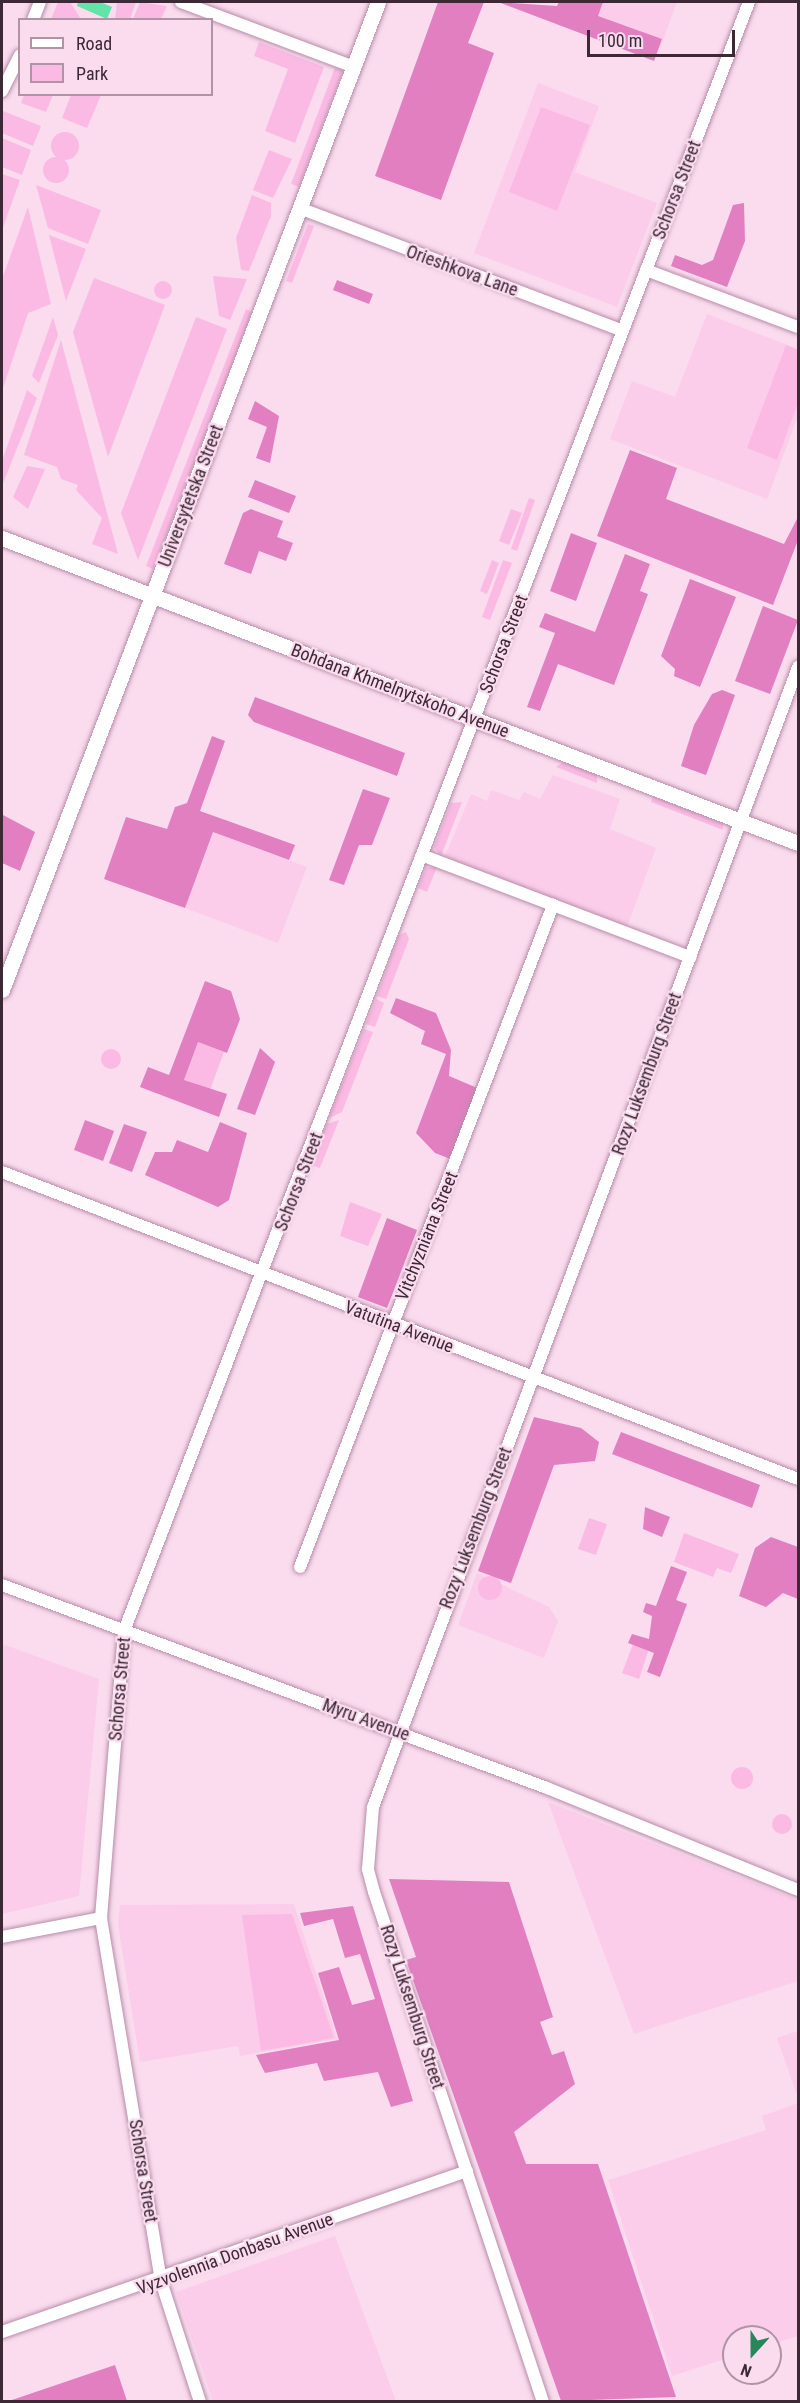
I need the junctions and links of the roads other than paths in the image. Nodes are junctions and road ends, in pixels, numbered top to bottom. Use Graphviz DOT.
graph roads {
  1 [pos="40,2"];
  2 [pos="181,2"];
  3 [pos="378,2"];
  4 [pos="749,2"];
  5 [pos="34,18"];
  6 [pos="18,59"];
  7 [pos="354,67"];
  8 [pos="2,91"];
  9 [pos="302,209"];
  10 [pos="646,270"];
  11 [pos="798,327"];
  12 [pos="623,331"];
  13 [pos="2,538"];
  14 [pos="153,597"];
  15 [pos="798,667"];
  16 [pos="476,720"];
  17 [pos="742,822"];
  18 [pos="798,843"];
  19 [pos="424,856"];
  20 [pos="553,905"];
  21 [pos="690,957"];
  22 [pos="2,990"];
  23 [pos="2,1172"];
  24 [pos="264,1274"];
  25 [pos="392,1324"];
  26 [pos="534,1378"];
  27 [pos="798,1479"];
  28 [pos="300,1567"];
  29 [pos="2,1585"];
  30 [pos="124,1631"];
  31 [pos="399,1732"];
  32 [pos="798,1890"];
  33 [pos="101,1918"];
  34 [pos="2,1937"];
  35 [pos="466,2171"];
  36 [pos="161,2281"];
  37 [pos="2,2332"];
  38 [pos="200,2402"];
  39 [pos="543,2402"];
  1 -- 5 [label="street"];
  2 -- 7 [label="street"];
  3 -- 7 [label="main road, Universytetska Street"];
  4 -- 10 [label="street, Schorsa Street"];
  6 -- 8 [label="street"];
  7 -- 9 [label="main road, Universytetska Street"];
  9 -- 12 [label="street, Orieshkova Lane"];
  9 -- 14 [label="main road, Universytetska Street"];
  10 -- 11 [label="street"];
  10 -- 12 [label="street, Schorsa Street"];
  12 -- 16 [label="street, Schorsa Street"];
  13 -- 14 [label="main road, Bohdana Khmelnytskoho Avenue"];
  14 -- 16 [label="main road, Bohdana Khmelnytskoho Avenue"];
  14 -- 22 [label="main road, Universytetska Street"];
  15 -- 17 [label="street, Rozy Luksemburg Street"];
  16 -- 17 [label="main road, Bohdana Khmelnytskoho Avenue"];
  16 -- 19 [label="street, Schorsa Street"];
  17 -- 18 [label="main road, Bohdana Khmelnytskoho Avenue"];
  17 -- 21 [label="street, Rozy Luksemburg Street"];
  19 -- 20 [label="street"];
  19 -- 24 [label="street, Schorsa Street"];
  20 -- 21 [label="street"];
  20 -- 25 [label="street, Vitchyzniana Street"];
  21 -- 26 [label="street, Rozy Luksemburg Street"];
  23 -- 24 [label="street, Vatutina Avenue"];
  24 -- 25 [label="street, Vatutina Avenue"];
  24 -- 30 [label="street, Schorsa Street"];
  25 -- 26 [label="street, Vatutina Avenue"];
  25 -- 28 [label="street, Vitchyzniana Street"];
  26 -- 27 [label="street, Vatutina Avenue"];
  26 -- 31 [label="street, Rozy Luksemburg Street"];
  29 -- 30 [label="street, Myru Avenue"];
  30 -- 31 [label="street, Myru Avenue"];
  30 -- 33 [label="street, Schorsa Street"];
  31 -- 32 [label="street, Myru Avenue"];
  31 -- 35 [label="street, Rozy Luksemburg Street"];
  33 -- 34 [label="street"];
  33 -- 36 [label="street, Schorsa Street"];
  35 -- 36 [label="street, Vyzvolennia Donbasu Avenue"];
  35 -- 39 [label="street, Rozy Luksemburg Street"];
  36 -- 37 [label="street, Vyzvolennia Donbasu Avenue"];
  36 -- 38 [label="street, Schorsa Street"];
}
